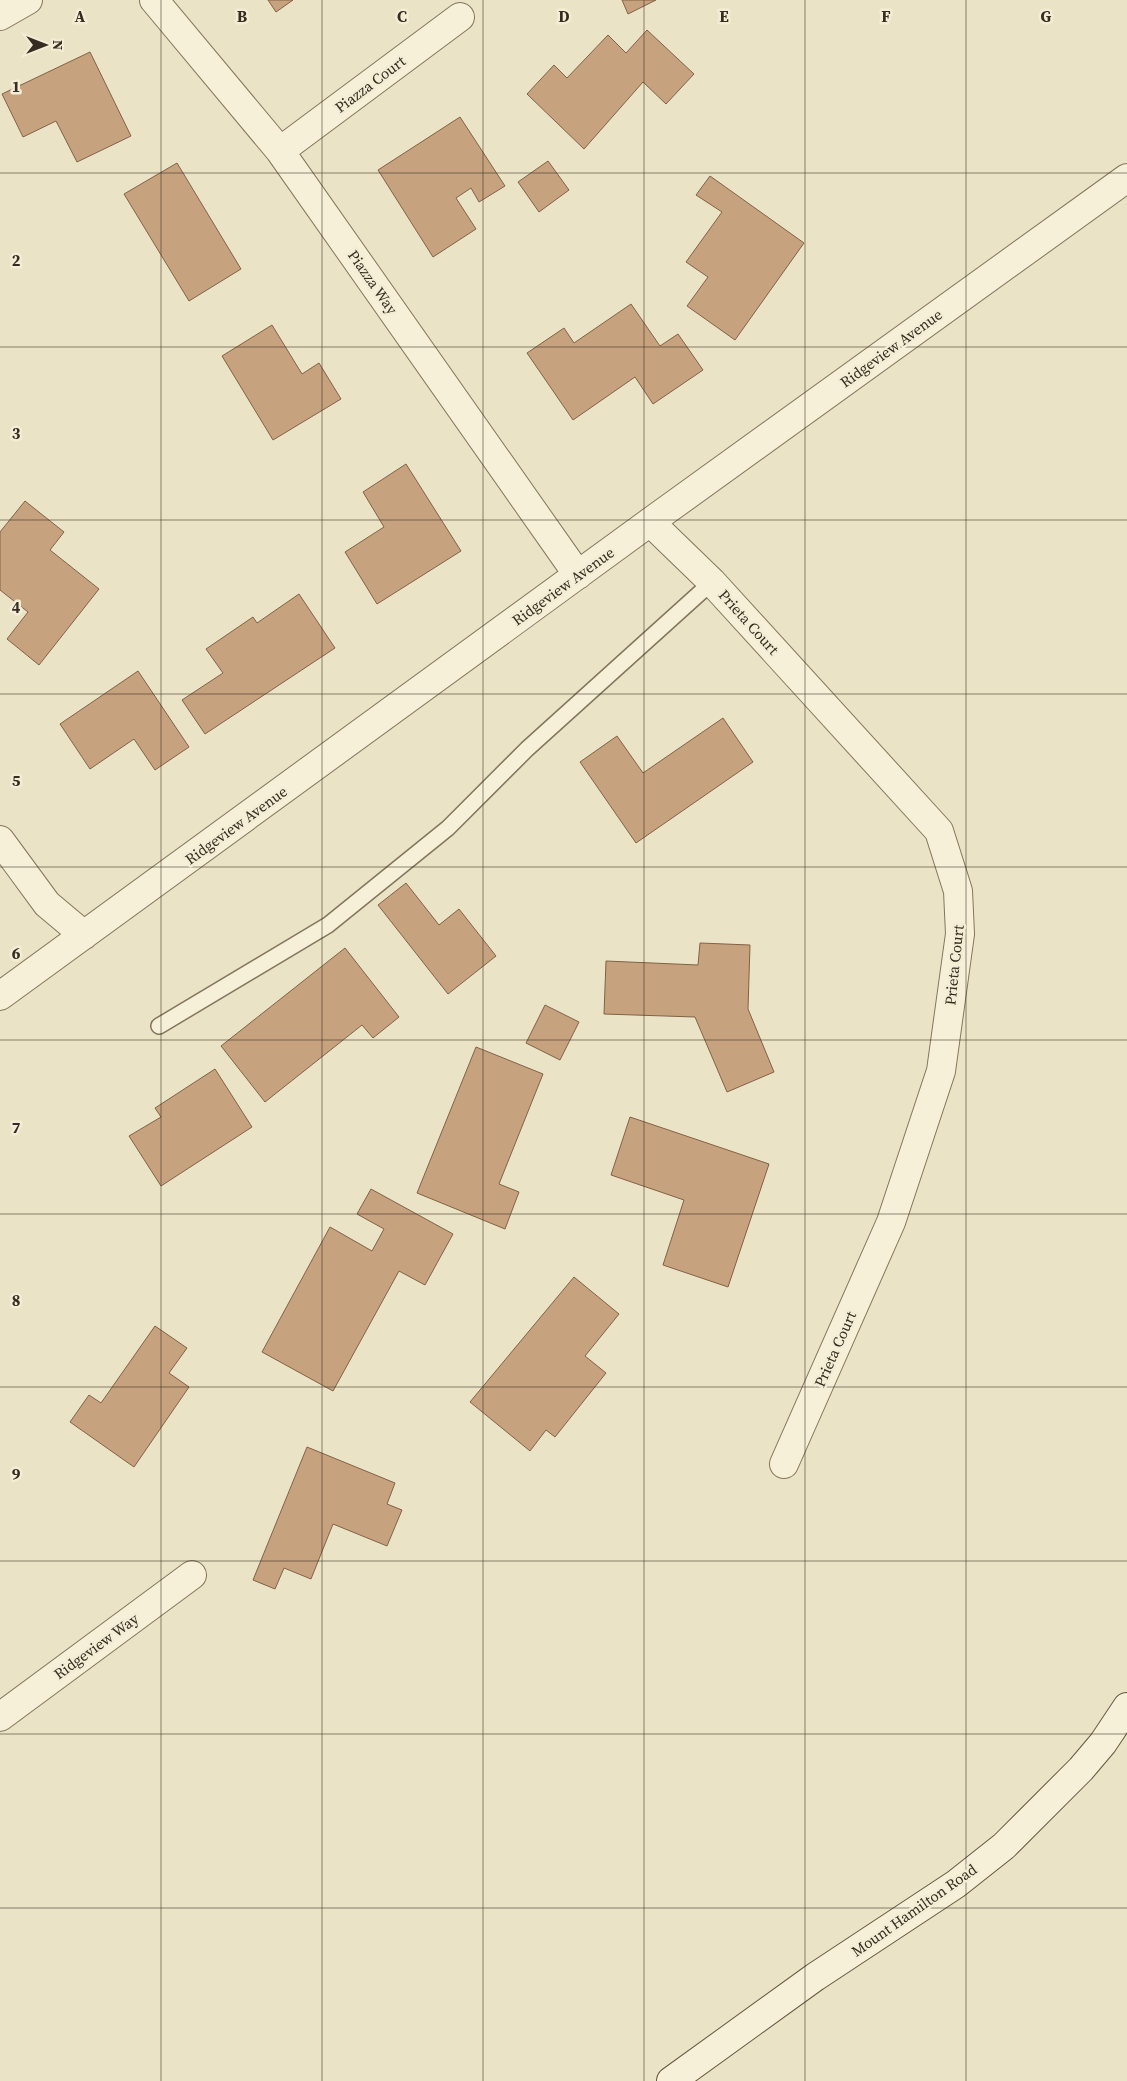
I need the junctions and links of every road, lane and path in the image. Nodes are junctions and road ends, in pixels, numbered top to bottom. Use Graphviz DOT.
graph roads {
  1 [pos="28,0"];
  2 [pos="154,0"];
  3 [pos="0,16"];
  4 [pos="460,17"];
  5 [pos="280,151"];
  6 [pos="1127,178"];
  7 [pos="650,522"];
  8 [pos="578,575"];
  9 [pos="712,582"];
  10 [pos="0,840"];
  11 [pos="84,935"];
  12 [pos="0,996"];
  13 [pos="159,1026"];
  14 [pos="784,1464"];
  15 [pos="192,1575"];
  16 [pos="1127,1707"];
  17 [pos="0,1717"];
  18 [pos="671,2081"];
  1 -- 3 [label="street"];
  2 -- 5 [label="street, Piazza Way"];
  4 -- 5 [label="street, Piazza Court"];
  5 -- 8 [label="street, Piazza Way"];
  6 -- 7 [label="street, Ridgeview Avenue"];
  7 -- 8 [label="street, Ridgeview Avenue"];
  7 -- 9 [label="street, Prieta Court"];
  8 -- 11 [label="street, Ridgeview Avenue"];
  9 -- 13 [label="lane"];
  9 -- 14 [label="street, Prieta Court"];
  10 -- 11 [label="street"];
  11 -- 12 [label="street, Ridgeview Avenue"];
  15 -- 17 [label="street, Ridgeview Way"];
  16 -- 18 [label="street, Mount Hamilton Road"];
}
